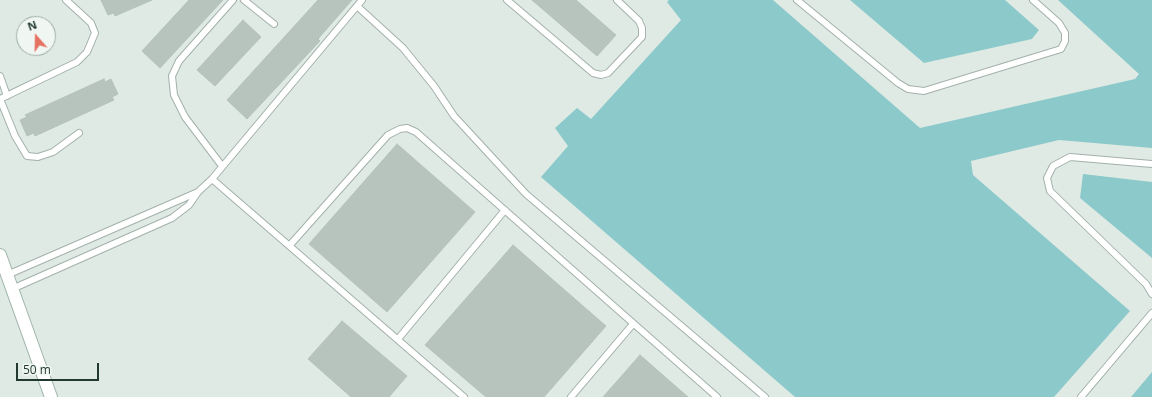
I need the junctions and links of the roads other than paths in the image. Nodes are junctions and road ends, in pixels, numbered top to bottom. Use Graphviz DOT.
graph roads {
  1 [pos="66,0"];
  2 [pos="233,0"];
  3 [pos="244,0"];
  4 [pos="362,0"];
  5 [pos="507,0"];
  6 [pos="617,0"];
  7 [pos="797,0"];
  8 [pos="1033,0"];
  9 [pos="357,6"];
  10 [pos="274,24"];
  11 [pos="0,76"];
  12 [pos="8,96"];
  13 [pos="0,99"];
  14 [pos="80,133"];
  15 [pos="1152,164"];
  16 [pos="222,166"];
  17 [pos="212,179"];
  18 [pos="198,192"];
  19 [pos="505,210"];
  20 [pos="290,245"];
  21 [pos="0,255"];
  22 [pos="7,275"];
  23 [pos="12,289"];
  24 [pos="1152,294"];
  25 [pos="1152,313"];
  26 [pos="633,324"];
  27 [pos="398,339"];
  28 [pos="51,397"];
  29 [pos="464,397"];
  30 [pos="571,397"];
  31 [pos="717,397"];
  32 [pos="765,397"];
  33 [pos="1081,397"];
  1 -- 12 [label="lane"];
  2 -- 16 [label="lane"];
  3 -- 10 [label="lane"];
  4 -- 9 [label="lane"];
  5 -- 6 [label="lane"];
  7 -- 8 [label="lane"];
  9 -- 16 [label="lane"];
  9 -- 32 [label="lane"];
  11 -- 12 [label="lane"];
  12 -- 13 [label="lane"];
  13 -- 14 [label="lane"];
  15 -- 24 [label="lane"];
  16 -- 17 [label="lane"];
  17 -- 18 [label="lane"];
  17 -- 20 [label="lane"];
  18 -- 22 [label="lane"];
  18 -- 23 [label="lane"];
  19 -- 20 [label="lane"];
  19 -- 26 [label="lane"];
  19 -- 27 [label="lane"];
  20 -- 27 [label="lane"];
  21 -- 22 [label="main road"];
  22 -- 23 [label="main road"];
  23 -- 28 [label="main road"];
  25 -- 33 [label="lane"];
  26 -- 30 [label="lane"];
  26 -- 31 [label="lane"];
  27 -- 29 [label="lane"];
}
